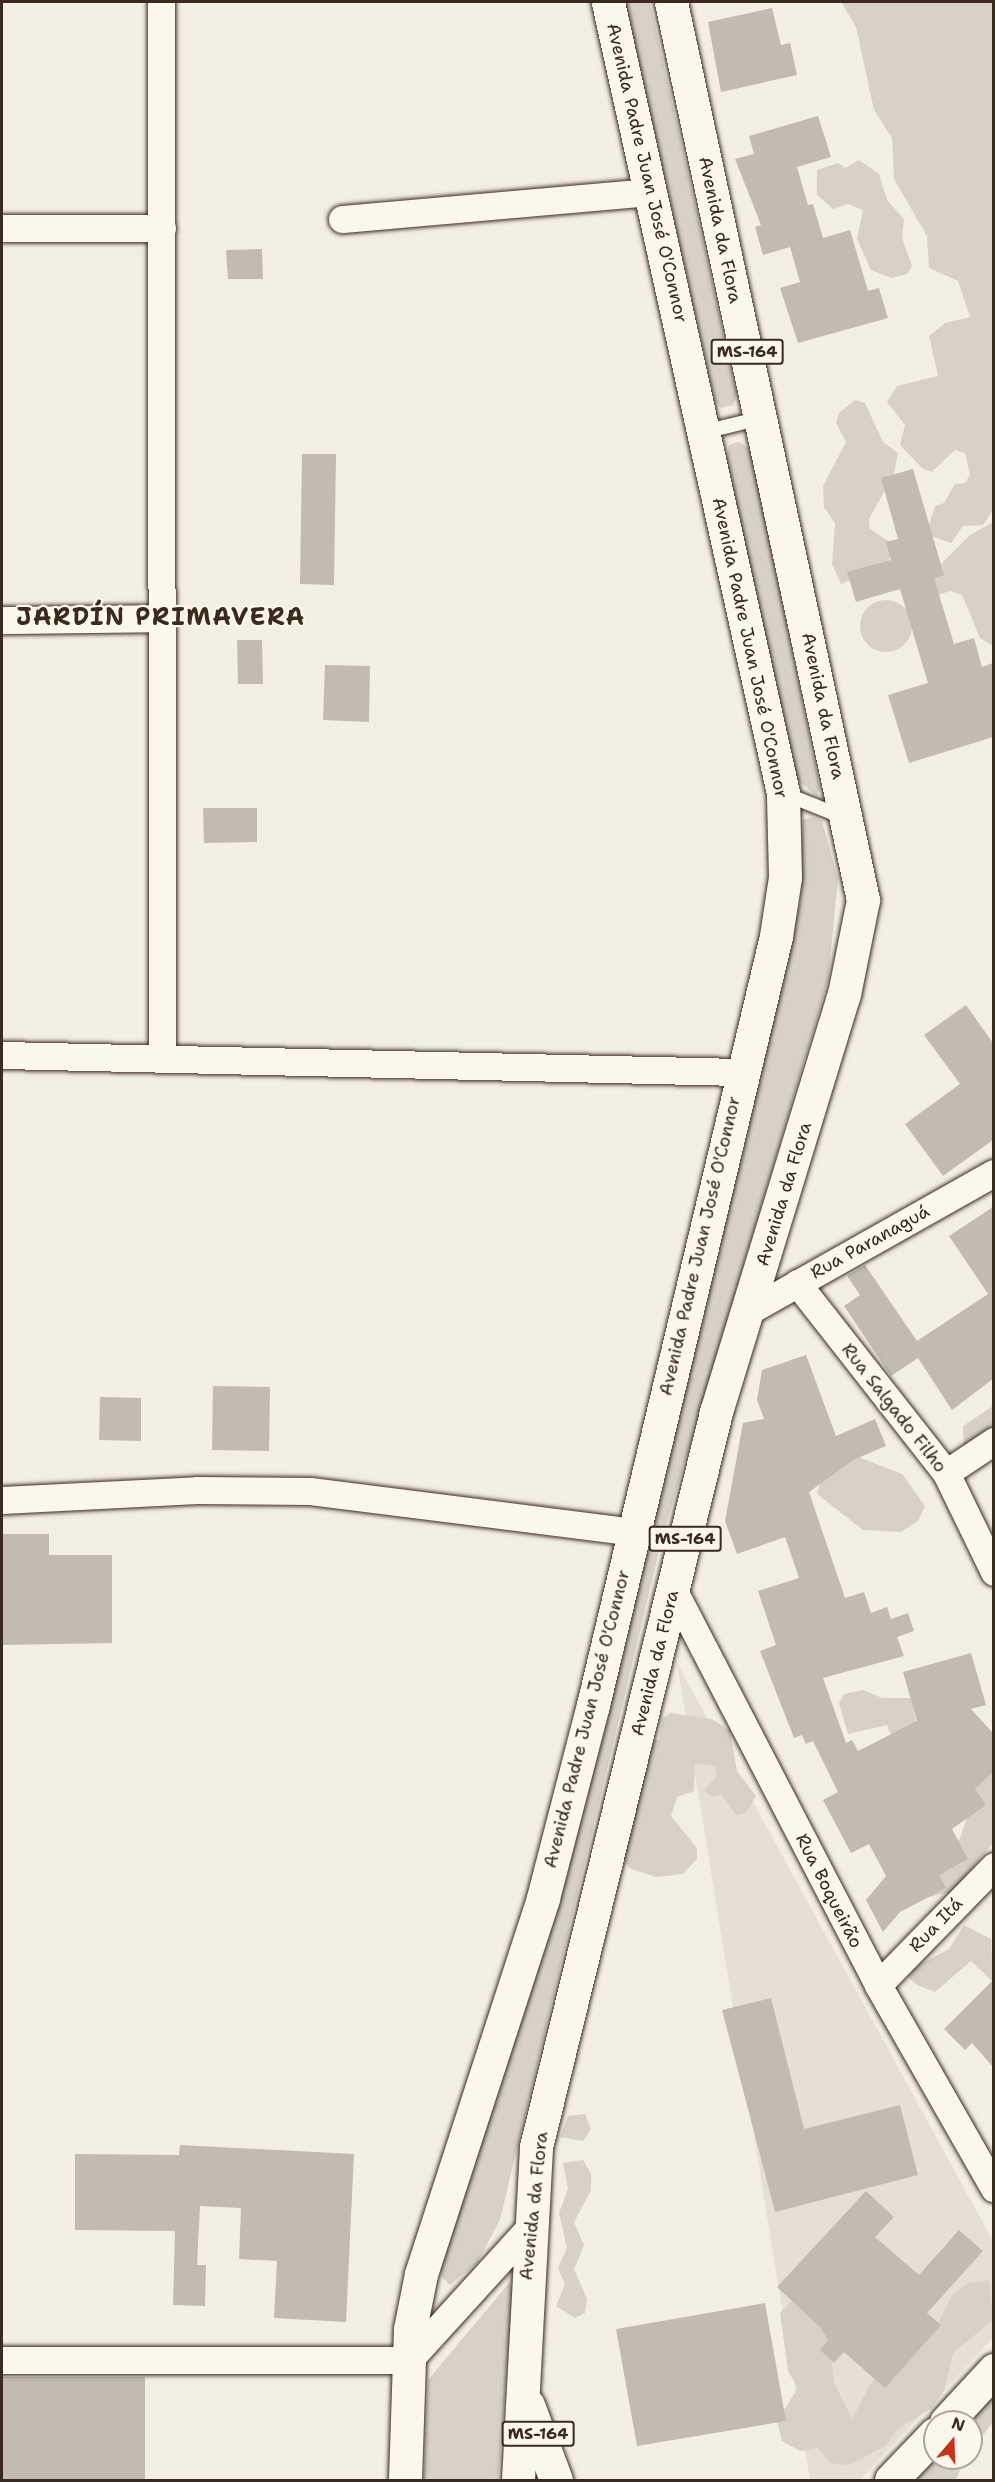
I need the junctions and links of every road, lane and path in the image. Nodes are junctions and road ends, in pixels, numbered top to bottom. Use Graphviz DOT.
graph roads {
  1 [pos="161,2"];
  2 [pos="608,2"];
  3 [pos="671,2"];
  4 [pos="651,192"];
  5 [pos="342,219"];
  6 [pos="2,228"];
  7 [pos="162,228"];
  8 [pos="761,418"];
  9 [pos="704,432"];
  10 [pos="161,618"];
  11 [pos="2,620"];
  12 [pos="783,793"];
  13 [pos="847,819"];
  14 [pos="2,1054"];
  15 [pos="162,1058"];
  16 [pos="740,1072"];
  17 [pos="993,1173"];
  18 [pos="797,1283"];
  19 [pos="747,1312"];
  20 [pos="993,1441"];
  21 [pos="946,1473"];
  22 [pos="2,1500"];
  23 [pos="633,1532"];
  24 [pos="993,1572"];
  25 [pos="673,1589"];
  26 [pos="993,1866"];
  27 [pos="878,1985"];
  28 [pos="993,2188"];
  29 [pos="528,2229"];
  30 [pos="2,2360"];
  31 [pos="409,2360"];
  32 [pos="993,2370"];
  33 [pos="522,2386"];
  34 [pos="957,2410"];
  35 [pos="923,2447"];
  36 [pos="405,2481"];
  37 [pos="518,2481"];
  38 [pos="556,2481"];
  39 [pos="891,2481"];
  1 -- 7 [label="street"];
  2 -- 4 [label="main road, Avenida Padre Juan José O'Connor"];
  3 -- 8 [label="main road, Avenida da Flora / MS-164"];
  4 -- 5 [label="street"];
  4 -- 9 [label="main road, Avenida Padre Juan José O'Connor"];
  6 -- 7 [label="street"];
  7 -- 10 [label="street"];
  8 -- 9 [label="lane"];
  8 -- 13 [label="main road, Avenida da Flora / MS-164"];
  9 -- 12 [label="main road, Avenida Padre Juan José O'Connor"];
  10 -- 11 [label="street"];
  10 -- 15 [label="street"];
  12 -- 13 [label="lane"];
  12 -- 16 [label="main road, Avenida Padre Juan José O'Connor"];
  13 -- 19 [label="main road, Avenida da Flora / MS-164"];
  14 -- 15 [label="street"];
  15 -- 16 [label="street"];
  16 -- 23 [label="main road, Avenida Padre Juan José O'Connor"];
  17 -- 18 [label="street, Rua Paranaguá"];
  18 -- 19 [label="street, Rua Paranaguá"];
  18 -- 21 [label="street, Rua Salgado Filho"];
  19 -- 25 [label="main road, Avenida da Flora / MS-164"];
  20 -- 21 [label="street"];
  21 -- 24 [label="street, Rua Salgado Filho"];
  22 -- 23 [label="street"];
  23 -- 31 [label="main road, Avenida Padre Juan José O'Connor"];
  25 -- 27 [label="street, Rua Boqueirão"];
  25 -- 29 [label="main road, Avenida da Flora / MS-164"];
  26 -- 27 [label="street, Rua Itá"];
  27 -- 28 [label="street, Rua Boqueirão"];
  29 -- 31 [label="street"];
  29 -- 33 [label="main road, Avenida da Flora / MS-164"];
  30 -- 31 [label="street"];
  31 -- 36 [label="main road, Avenida Padre Juan José O'Connor"];
  32 -- 34 [label="main road"];
  33 -- 37 [label="main road, Avenida da Flora / MS-164"];
  33 -- 38 [label="main road, Avenida da Flora / MS-164"];
  35 -- 39 [label="main road"];
}
